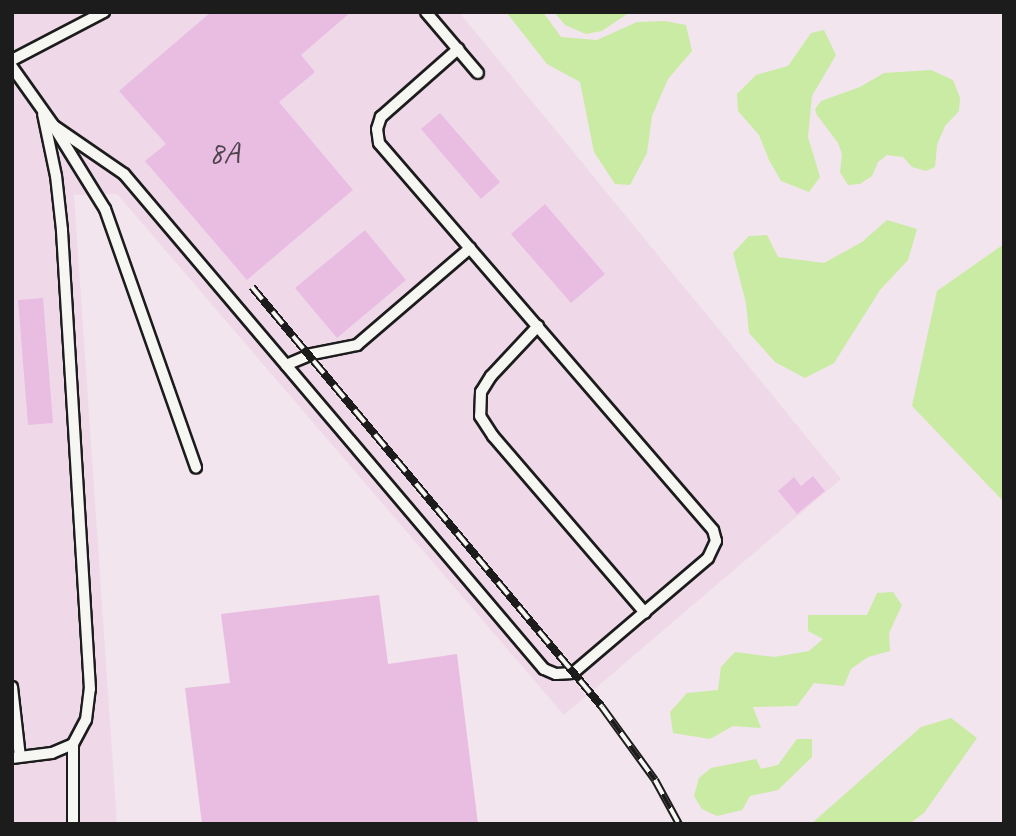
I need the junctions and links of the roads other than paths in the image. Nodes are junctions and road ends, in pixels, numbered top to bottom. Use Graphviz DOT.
graph roads {
  1 [pos="104,12"];
  2 [pos="426,12"];
  3 [pos="457,49"];
  4 [pos="12,60"];
  5 [pos="12,67"];
  6 [pos="478,73"];
  7 [pos="42,109"];
  8 [pos="54,126"];
  9 [pos="470,248"];
  10 [pos="537,326"];
  11 [pos="286,365"];
  12 [pos="196,467"];
  13 [pos="645,613"];
  14 [pos="12,687"];
  15 [pos="74,744"];
  16 [pos="16,757"];
  17 [pos="73,824"];
  1 -- 4 [label="lane"];
  2 -- 3 [label="lane"];
  3 -- 6 [label="lane"];
  3 -- 9 [label="lane"];
  5 -- 7 [label="lane"];
  7 -- 8 [label="lane"];
  7 -- 15 [label="lane"];
  8 -- 11 [label="lane"];
  8 -- 12 [label="lane"];
  9 -- 10 [label="lane"];
  9 -- 11 [label="lane"];
  10 -- 13 [label="lane"];
  10 -- 13 [label="lane"];
  11 -- 13 [label="lane"];
  14 -- 16 [label="lane"];
  15 -- 16 [label="lane"];
  15 -- 17 [label="lane"];
}
